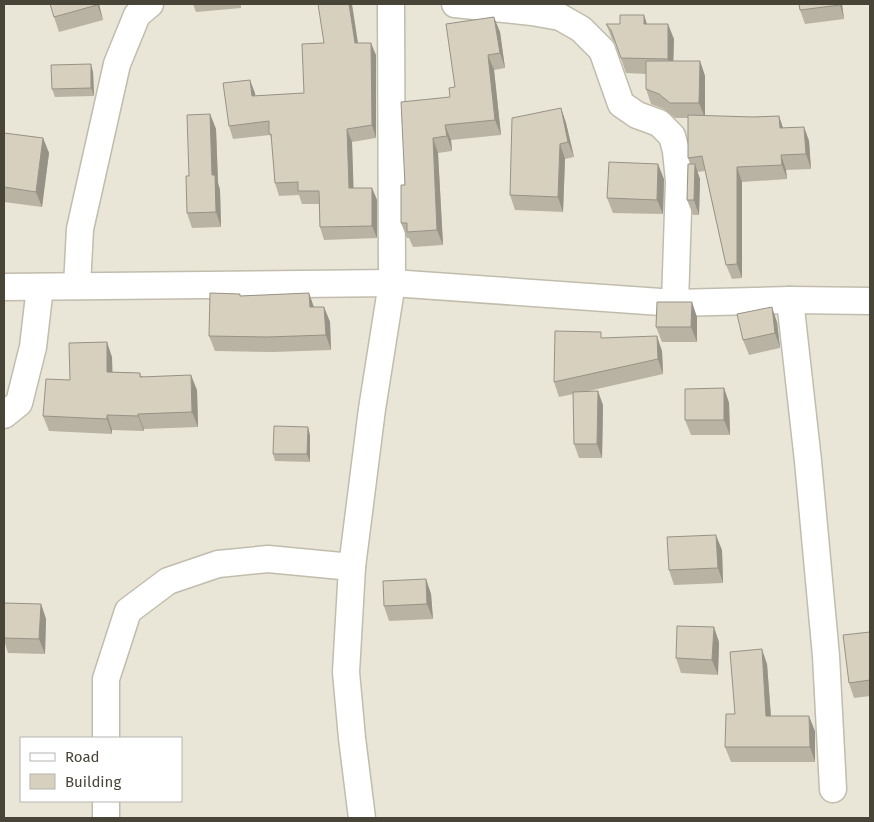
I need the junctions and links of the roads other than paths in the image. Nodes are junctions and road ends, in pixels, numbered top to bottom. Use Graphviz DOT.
graph roads {
  1 [pos="150,4"];
  2 [pos="391,4"];
  3 [pos="455,4"];
  4 [pos="392,283"];
  5 [pos="40,286"];
  6 [pos="76,286"];
  7 [pos="4,287"];
  8 [pos="790,300"];
  9 [pos="870,301"];
  10 [pos="675,303"];
  11 [pos="4,415"];
  12 [pos="352,567"];
  13 [pos="106,737"];
  14 [pos="833,790"];
  15 [pos="106,802"];
  16 [pos="106,818"];
  17 [pos="362,818"];
  1 -- 6 [label="street"];
  2 -- 4 [label="street"];
  3 -- 10 [label="street"];
  4 -- 6 [label="street"];
  4 -- 10 [label="street"];
  4 -- 12 [label="street"];
  5 -- 6 [label="street"];
  5 -- 7 [label="street"];
  5 -- 11 [label="street"];
  8 -- 9 [label="street"];
  8 -- 10 [label="street"];
  8 -- 14 [label="street"];
  12 -- 13 [label="street"];
  12 -- 17 [label="street"];
  15 -- 16 [label="street"];
}
